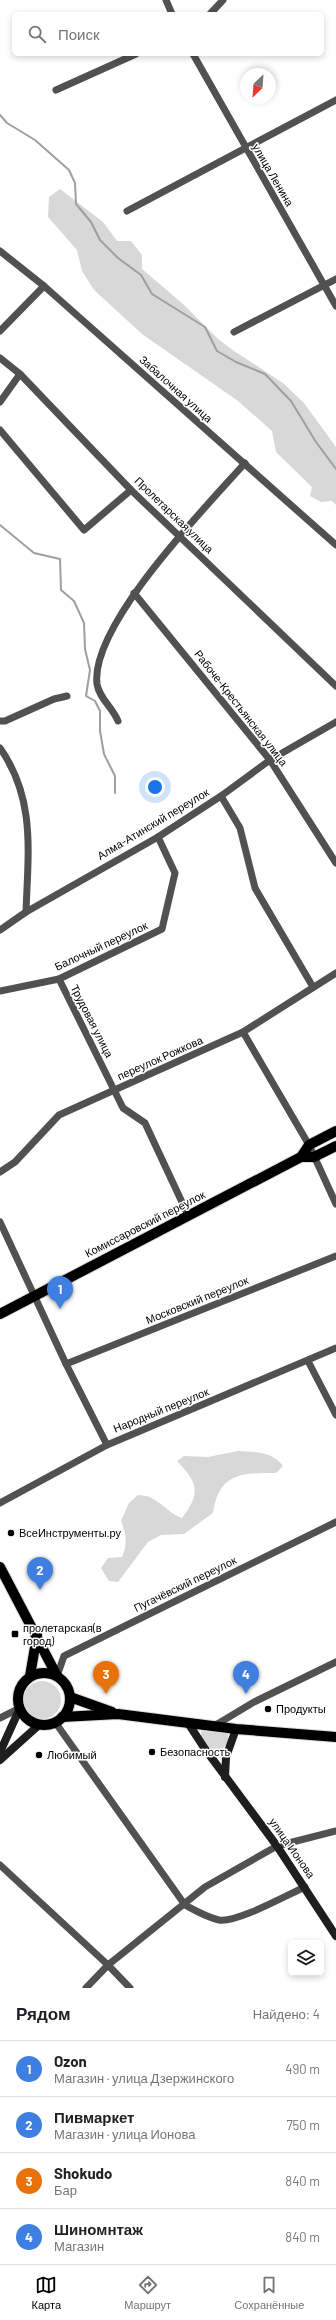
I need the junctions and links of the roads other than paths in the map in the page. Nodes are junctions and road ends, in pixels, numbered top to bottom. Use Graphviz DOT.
graph roads {
  1 [pos="166,0"];
  2 [pos="223,0"];
  3 [pos="171,12"];
  4 [pos="212,12"];
  5 [pos="132,56"];
  6 [pos="194,56"];
  7 [pos="56,90"];
  8 [pos="336,100"];
  9 [pos="245,149"];
  10 [pos="126,211"];
  11 [pos="0,251"];
  12 [pos="336,279"];
  13 [pos="44,286"];
  14 [pos="323,286"];
  15 [pos="336,306"];
  16 [pos="0,331"];
  17 [pos="234,332"];
  18 [pos="0,358"];
  19 [pos="20,374"];
  20 [pos="0,402"];
  21 [pos="0,430"];
  22 [pos="245,463"];
  23 [pos="131,490"];
  24 [pos="180,536"];
  25 [pos="336,545"];
  26 [pos="134,593"];
  27 [pos="336,686"];
  28 [pos="67,696"];
  29 [pos="0,721"];
  30 [pos="118,721"];
  31 [pos="336,722"];
  32 [pos="0,748"];
  33 [pos="270,760"];
  34 [pos="221,796"];
  35 [pos="158,836"];
  36 [pos="336,863"];
  37 [pos="26,912"];
  38 [pos="0,930"];
  39 [pos="336,973"];
  40 [pos="59,979"];
  41 [pos="314,987"];
  42 [pos="0,991"];
  43 [pos="244,1032"];
  44 [pos="114,1091"];
  45 [pos="336,1131"];
  46 [pos="309,1146"];
  47 [pos="336,1146"];
  48 [pos="301,1157"];
  49 [pos="314,1157"];
  50 [pos="0,1172"];
  51 [pos="336,1204"];
  52 [pos="188,1215"];
  53 [pos="0,1222"];
  54 [pos="336,1256"];
  55 [pos="34,1296"];
  56 [pos="0,1314"];
  57 [pos="336,1348"];
  58 [pos="308,1361"];
  59 [pos="66,1364"];
  60 [pos="336,1415"];
  61 [pos="108,1445"];
  62 [pos="0,1503"];
  63 [pos="336,1522"];
  64 [pos="0,1567"];
  65 [pos="37,1635"];
  66 [pos="336,1662"];
  67 [pos="30,1676"];
  68 [pos="57,1676"];
  69 [pos="70,1697"];
  70 [pos="20,1708"];
  71 [pos="118,1714"];
  72 [pos="0,1718"];
  73 [pos="58,1720"];
  74 [pos="188,1723"];
  75 [pos="40,1724"];
  76 [pos="214,1726"];
  77 [pos="236,1729"];
  78 [pos="336,1737"];
  79 [pos="0,1752"];
  80 [pos="0,1760"];
  81 [pos="225,1777"];
  82 [pos="336,1830"];
  83 [pos="277,1846"];
  84 [pos="0,1865"];
  85 [pos="305,1887"];
  86 [pos="185,1905"];
  87 [pos="336,1936"];
  88 [pos="108,1965"];
  89 [pos="86,1988"];
  90 [pos="130,1988"];
  1 -- 3 [label="street"];
  2 -- 4 [label="street"];
  5 -- 7 [label="street"];
  6 -- 9 [label="street, улица Ленина"];
  8 -- 9 [label="street"];
  9 -- 10 [label="street"];
  9 -- 14 [label="street, улица Ленина"];
  11 -- 13 [label="street, Забалочная улица"];
  12 -- 14 [label="street"];
  13 -- 16 [label="street"];
  13 -- 22 [label="street, Забалочная улица"];
  14 -- 15 [label="street, улица Ленина"];
  14 -- 17 [label="street"];
  18 -- 19 [label="street, Пролетарская улица"];
  19 -- 20 [label="street"];
  19 -- 23 [label="street, Пролетарская улица"];
  21 -- 23 [label="street"];
  22 -- 24 [label="street"];
  22 -- 25 [label="street, Забалочная улица"];
  23 -- 24 [label="street, Пролетарская улица"];
  24 -- 26 [label="street"];
  24 -- 27 [label="street, Пролетарская улица"];
  26 -- 30 [label="street"];
  26 -- 33 [label="street, Рабоче-Крестьянская улица"];
  28 -- 29 [label="street"];
  31 -- 33 [label="street, Алма-Атинский переулок"];
  32 -- 37 [label="street"];
  33 -- 34 [label="street, Алма-Атинский переулок"];
  33 -- 36 [label="street, Рабоче-Крестьянская улица"];
  34 -- 35 [label="street, Алма-Атинский переулок"];
  34 -- 41 [label="street"];
  35 -- 37 [label="street, Алма-Атинский переулок"];
  35 -- 40 [label="street, Балочный переулок"];
  37 -- 38 [label="street, Алма-Атинский переулок"];
  39 -- 41 [label="street, переулок Рожкова"];
  40 -- 42 [label="street, Балочный переулок"];
  40 -- 44 [label="street, Трудовая улица"];
  41 -- 43 [label="street, переулок Рожкова"];
  43 -- 44 [label="street, переулок Рожкова"];
  43 -- 46 [label="street"];
  44 -- 50 [label="street, переулок Рожкова"];
  44 -- 52 [label="street, Трудовая улица"];
  45 -- 46 [label="main road, Комиссаровский переулок"];
  46 -- 48 [label="main road, Комиссаровский переулок"];
  46 -- 49 [label="street"];
  47 -- 49 [label="main road, Комиссаровский переулок"];
  48 -- 49 [label="main road, Комиссаровский переулок"];
  48 -- 52 [label="main road, Комиссаровский переулок"];
  49 -- 51 [label="street"];
  52 -- 55 [label="main road, Комиссаровский переулок"];
  53 -- 55 [label="street"];
  54 -- 59 [label="street, Московский переулок"];
  55 -- 56 [label="main road, Комиссаровский переулок"];
  55 -- 59 [label="street"];
  57 -- 58 [label="street, Народный переулок"];
  58 -- 60 [label="street"];
  58 -- 61 [label="street, Народный переулок"];
  59 -- 61 [label="street"];
  61 -- 62 [label="street, Народный переулок"];
  63 -- 68 [label="street, Пугачёвский переулок"];
  64 -- 65 [label="main road"];
  65 -- 67 [label="main road"];
  65 -- 68 [label="main road"];
  66 -- 76 [label="street"];
  67 -- 68 [label="main road"];
  67 -- 70 [label="main road"];
  68 -- 69 [label="main road"];
  69 -- 71 [label="main road"];
  69 -- 73 [label="main road"];
  70 -- 72 [label="street"];
  70 -- 75 [label="main road"];
  70 -- 79 [label="main road"];
  71 -- 73 [label="main road"];
  71 -- 74 [label="main road"];
  73 -- 75 [label="main road"];
  73 -- 86 [label="street"];
  74 -- 76 [label="main road"];
  74 -- 81 [label="main road, улица Ионова"];
  75 -- 80 [label="main road"];
  76 -- 77 [label="main road"];
  77 -- 78 [label="main road"];
  77 -- 81 [label="main road"];
  81 -- 83 [label="main road, улица Ионова"];
  82 -- 83 [label="street"];
  83 -- 85 [label="main road, улица Ионова"];
  83 -- 86 [label="street"];
  84 -- 88 [label="street"];
  85 -- 86 [label="street"];
  85 -- 87 [label="main road, улица Ионова"];
  86 -- 88 [label="street"];
  88 -- 89 [label="street"];
  88 -- 90 [label="street"];
}
